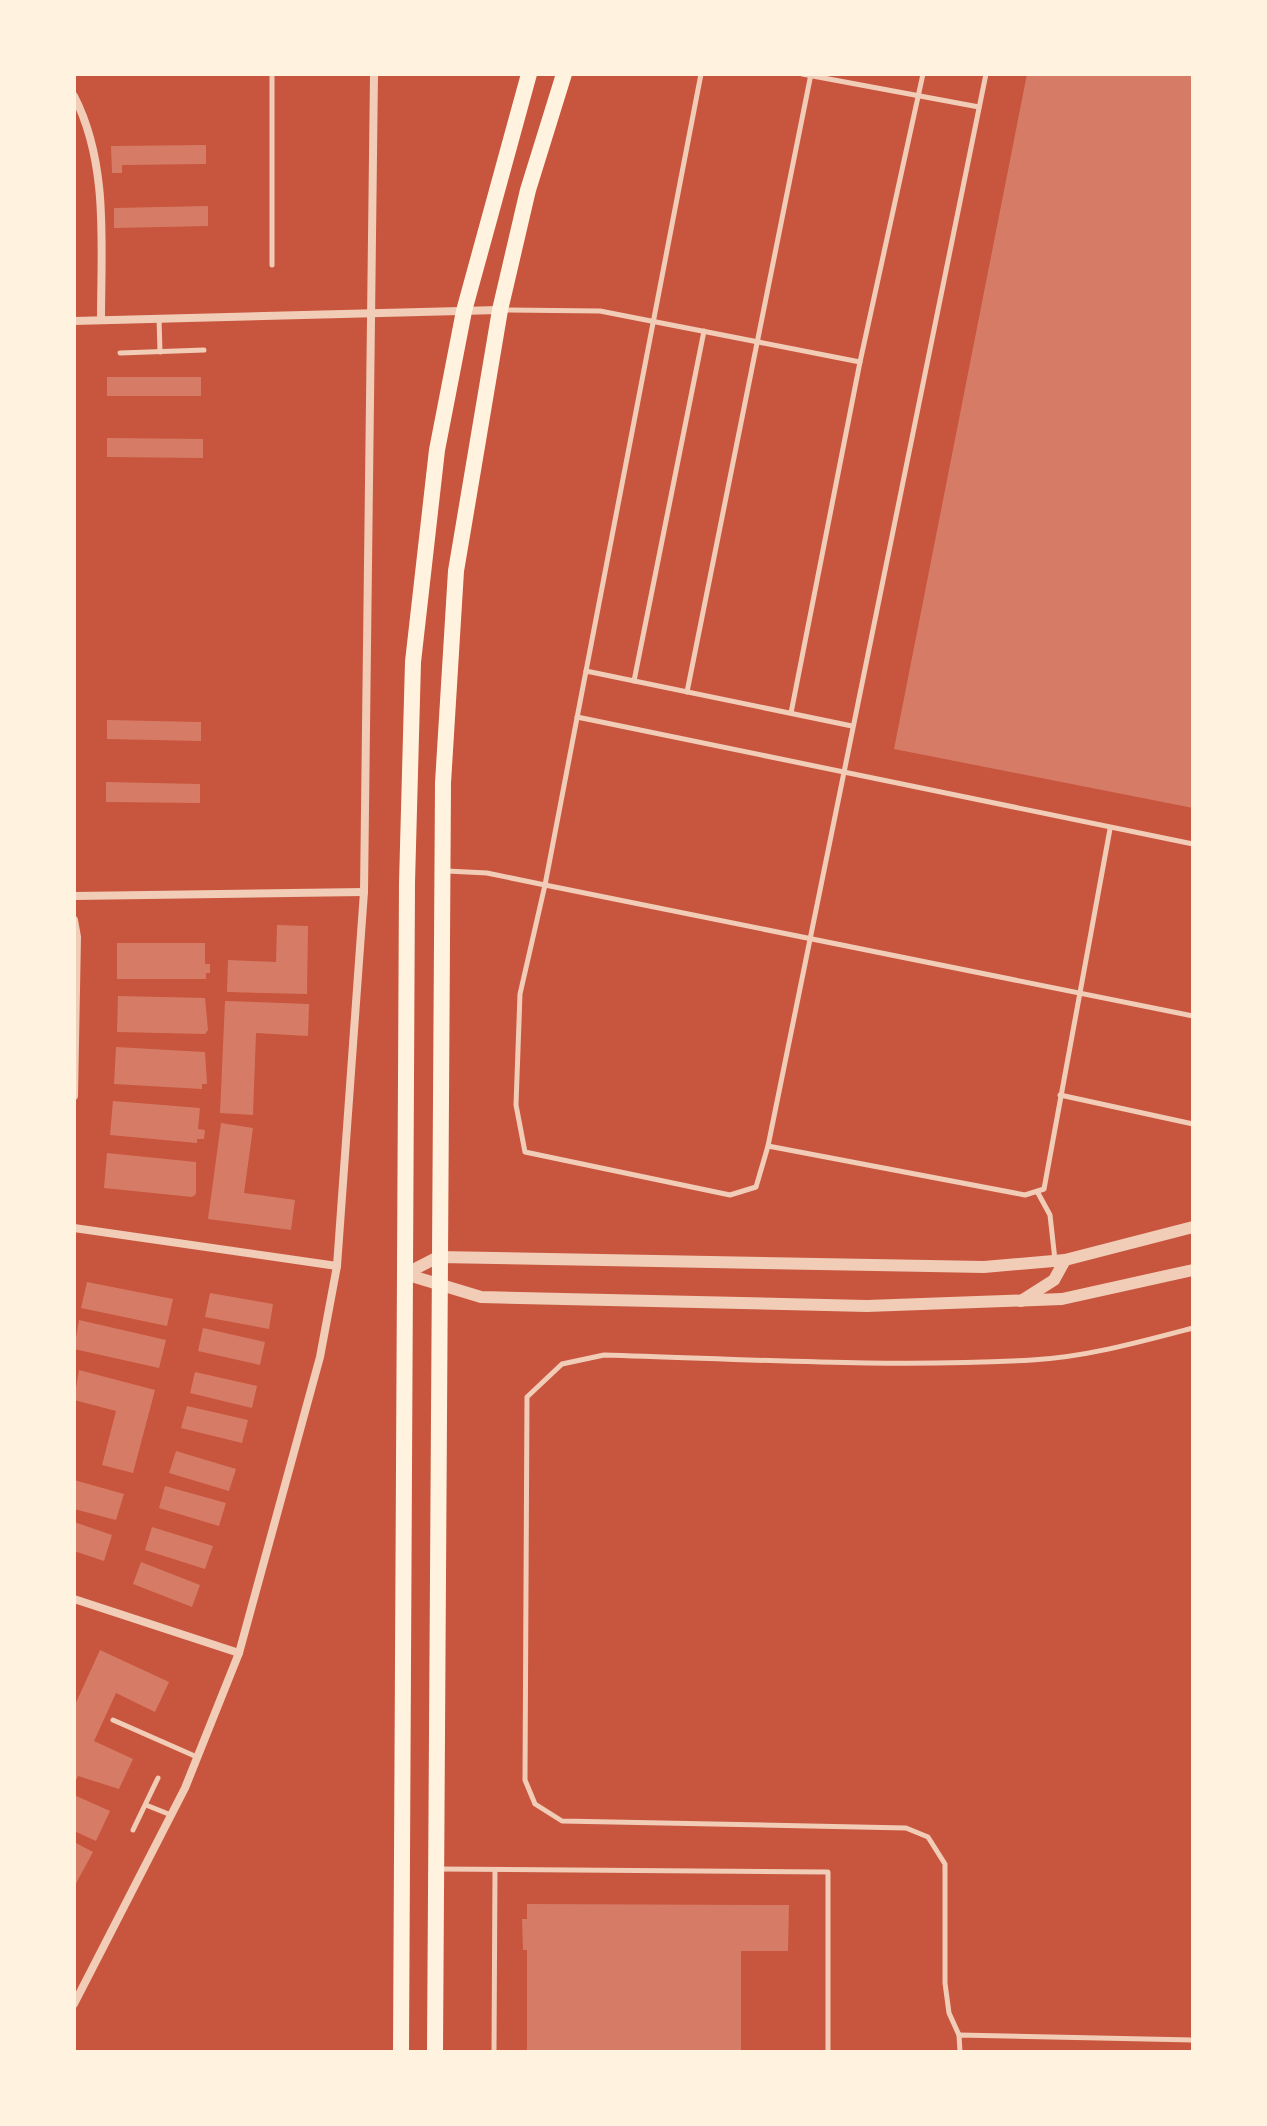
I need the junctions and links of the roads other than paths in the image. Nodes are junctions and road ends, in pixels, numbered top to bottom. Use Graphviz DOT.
graph roads {
  1 [pos="272,74"];
  2 [pos="374,74"];
  3 [pos="529,74"];
  4 [pos="564,74"];
  5 [pos="701,74"];
  6 [pos="802,74"];
  7 [pos="923,74"];
  8 [pos="986,74"];
  9 [pos="811,75"];
  10 [pos="74,96"];
  11 [pos="919,96"];
  12 [pos="979,107"];
  13 [pos="272,265"];
  14 [pos="500,310"];
  15 [pos="464,311"];
  16 [pos="373,315"];
  17 [pos="159,318"];
  18 [pos="101,320"];
  19 [pos="652,320"];
  20 [pos="74,321"];
  21 [pos="704,331"];
  22 [pos="758,341"];
  23 [pos="204,350"];
  24 [pos="160,352"];
  25 [pos="120,353"];
  26 [pos="860,362"];
  27 [pos="586,671"];
  28 [pos="634,681"];
  29 [pos="687,692"];
  30 [pos="791,713"];
  31 [pos="577,717"];
  32 [pos="852,726"];
  33 [pos="842,771"];
  34 [pos="1110,829"];
  35 [pos="1193,844"];
  36 [pos="442,871"];
  37 [pos="545,885"];
  38 [pos="364,892"];
  39 [pos="74,896"];
  40 [pos="74,920"];
  41 [pos="809,939"];
  42 [pos="1079,994"];
  43 [pos="1193,1016"];
  44 [pos="1060,1095"];
  45 [pos="74,1096"];
  46 [pos="1193,1124"];
  47 [pos="768,1146"];
  48 [pos="1038,1193"];
  49 [pos="1193,1227"];
  50 [pos="74,1228"];
  51 [pos="438,1257"];
  52 [pos="1060,1260"];
  53 [pos="337,1266"];
  54 [pos="1193,1270"];
  55 [pos="405,1274"];
  56 [pos="437,1286"];
  57 [pos="1018,1303"];
  58 [pos="1193,1328"];
  59 [pos="74,1599"];
  60 [pos="239,1653"];
  61 [pos="113,1720"];
  62 [pos="197,1757"];
  63 [pos="158,1778"];
  64 [pos="146,1805"];
  65 [pos="171,1815"];
  66 [pos="133,1830"];
  67 [pos="435,1869"];
  68 [pos="495,1870"];
  69 [pos="74,2004"];
  70 [pos="959,2035"];
  71 [pos="1193,2040"];
  72 [pos="401,2052"];
  73 [pos="435,2052"];
  74 [pos="494,2052"];
  75 [pos="828,2052"];
  76 [pos="960,2052"];
  1 -- 13 [label="lane"];
  2 -- 16 [label="street"];
  3 -- 15 [label="main road"];
  4 -- 14 [label="main road"];
  5 -- 19 [label="lane"];
  6 -- 9 [label="lane"];
  7 -- 11 [label="lane"];
  8 -- 12 [label="lane"];
  9 -- 11 [label="lane"];
  9 -- 22 [label="lane"];
  10 -- 18 [label="street"];
  11 -- 12 [label="lane"];
  11 -- 26 [label="lane"];
  12 -- 32 [label="lane"];
  14 -- 15 [label="street"];
  14 -- 19 [label="lane"];
  14 -- 36 [label="main road"];
  15 -- 16 [label="street"];
  15 -- 55 [label="main road"];
  16 -- 17 [label="street"];
  16 -- 38 [label="street"];
  17 -- 18 [label="street"];
  17 -- 24 [label="lane"];
  18 -- 20 [label="street"];
  19 -- 21 [label="lane"];
  19 -- 27 [label="lane"];
  21 -- 22 [label="lane"];
  21 -- 28 [label="lane"];
  22 -- 26 [label="lane"];
  22 -- 29 [label="lane"];
  23 -- 24 [label="lane"];
  24 -- 25 [label="lane"];
  26 -- 30 [label="lane"];
  27 -- 28 [label="lane"];
  27 -- 31 [label="lane"];
  28 -- 29 [label="lane"];
  29 -- 30 [label="lane"];
  30 -- 32 [label="lane"];
  31 -- 33 [label="lane"];
  31 -- 37 [label="lane"];
  32 -- 33 [label="lane"];
  33 -- 34 [label="lane"];
  33 -- 41 [label="lane"];
  34 -- 35 [label="lane"];
  34 -- 42 [label="lane"];
  36 -- 37 [label="lane"];
  36 -- 51 [label="main road"];
  37 -- 41 [label="lane"];
  37 -- 47 [label="lane"];
  38 -- 39 [label="street"];
  38 -- 53 [label="street"];
  40 -- 45 [label="street"];
  41 -- 42 [label="lane"];
  41 -- 47 [label="lane"];
  42 -- 43 [label="lane"];
  42 -- 44 [label="lane"];
  44 -- 46 [label="lane"];
  44 -- 48 [label="lane"];
  47 -- 48 [label="lane"];
  48 -- 52 [label="lane"];
  49 -- 52 [label="street"];
  50 -- 53 [label="street"];
  51 -- 52 [label="street"];
  51 -- 55 [label="street"];
  51 -- 56 [label="main road"];
  52 -- 57 [label="street"];
  53 -- 60 [label="street"];
  54 -- 57 [label="street"];
  55 -- 56 [label="street"];
  55 -- 72 [label="main road"];
  56 -- 57 [label="street"];
  56 -- 67 [label="main road"];
  58 -- 70 [label="lane"];
  59 -- 60 [label="street"];
  60 -- 62 [label="street"];
  61 -- 62 [label="lane"];
  62 -- 65 [label="street"];
  63 -- 64 [label="lane"];
  64 -- 65 [label="lane"];
  64 -- 66 [label="lane"];
  65 -- 69 [label="street"];
  67 -- 68 [label="lane"];
  67 -- 73 [label="main road"];
  68 -- 74 [label="lane"];
  68 -- 75 [label="lane"];
  70 -- 71 [label="lane"];
  70 -- 76 [label="lane"];
}
